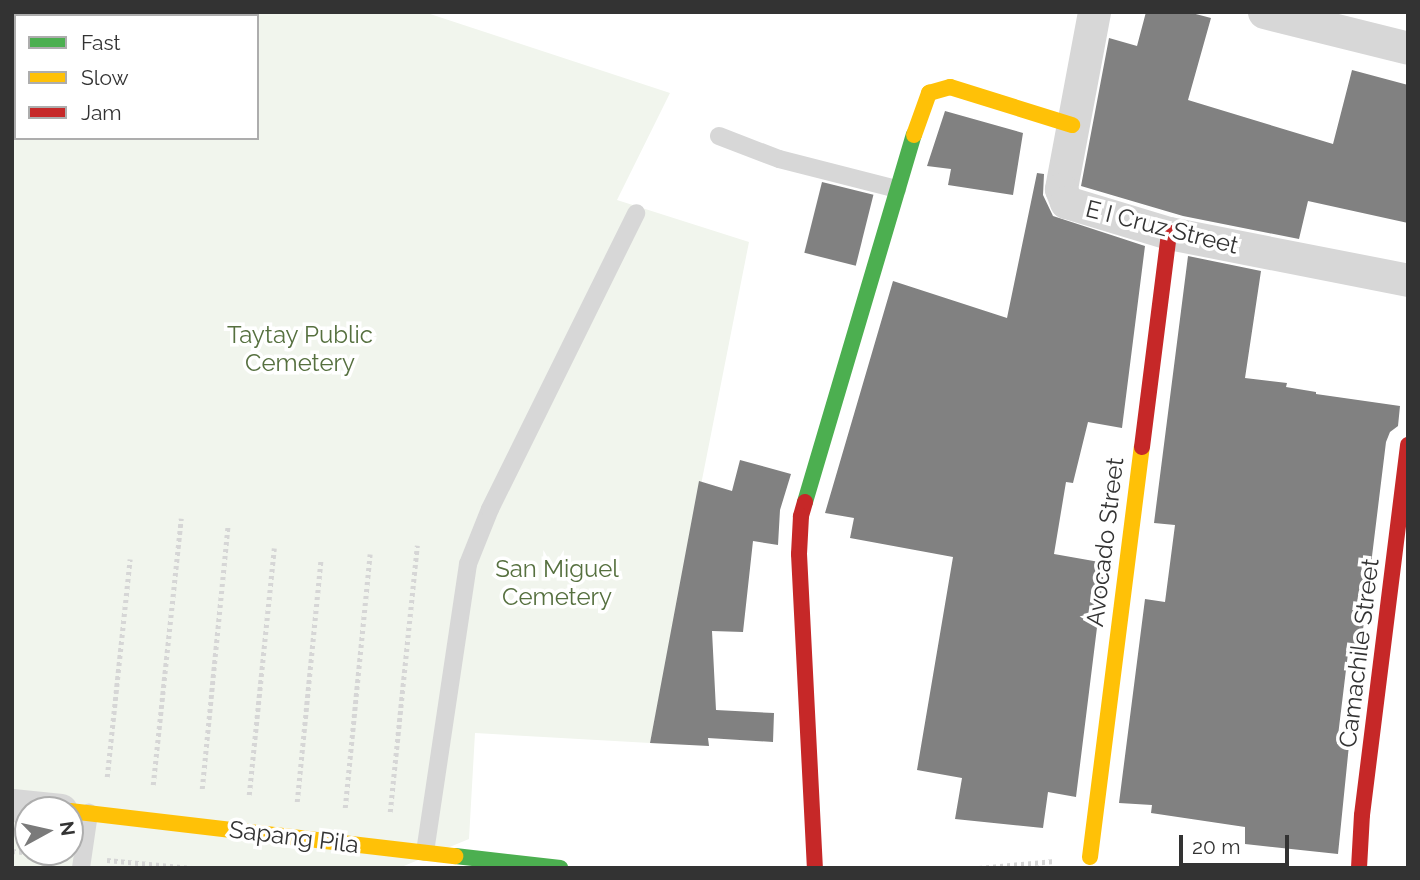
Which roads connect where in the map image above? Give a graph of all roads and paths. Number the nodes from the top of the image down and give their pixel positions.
1 (1094, 12) edge
2 (1264, 12) edge
3 (1408, 48) edge
4 (1072, 125) junction
5 (719, 136) dead end
6 (897, 189) junction
7 (636, 213) dead end
8 (1169, 233) junction
9 (1408, 280) edge
10 (1408, 445) edge
11 (181, 518) dead end
12 (228, 525) dead end
13 (1402, 532) edge
14 (417, 545) dead end
15 (274, 548) dead end
16 (370, 554) dead end
17 (130, 559) dead end
18 (321, 559) dead end
19 (84, 812) edge
20 (149, 820) junction
21 (199, 825) junction
22 (245, 831) junction
23 (293, 837) junction
24 (342, 842) junction
25 (386, 847) junction
26 (425, 852) junction
27 (1090, 858) joint
28 (560, 868) edge
29 (815, 868) edge
30 (979, 868) edge
31 (1359, 868) edge

1 - 4 street, E I Cruz Street
2 - 3 street
4 - 6 street
4 - 8 street, E I Cruz Street
5 - 6 lane
6 - 29 street
7 - 26 lane
8 - 9 street, E I Cruz Street
8 - 27 street, Avocado Street
10 - 13 street, Camachile Street
11 - 20 path
12 - 21 path
13 - 31 street, Camachile Street
14 - 25 path
15 - 22 path
16 - 24 path
17 - 19 path
18 - 23 path
19 - 20 street, Sapang Pila
20 - 21 street, Sapang Pila
21 - 22 street, Sapang Pila
22 - 23 street, Sapang Pila
23 - 24 street, Sapang Pila
24 - 25 street, Sapang Pila
25 - 26 street, Sapang Pila
26 - 28 street, Sapang Pila
27 - 30 path

